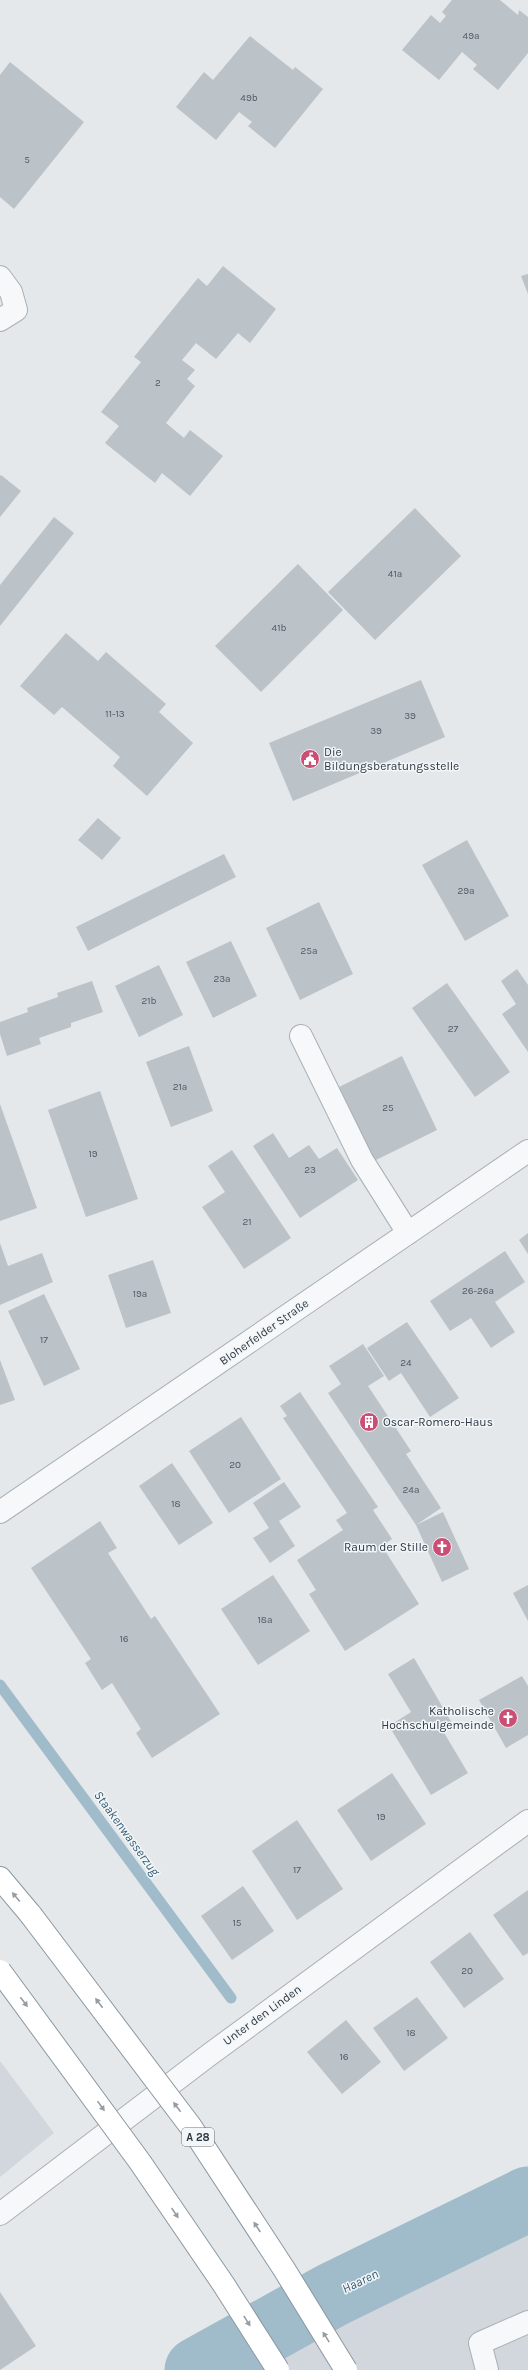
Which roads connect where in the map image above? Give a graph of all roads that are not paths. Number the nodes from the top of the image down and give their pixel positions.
1 (0, 277) edge
2 (0, 320) edge
3 (301, 1036) dead end
4 (528, 1151) edge
5 (408, 1233) junction
6 (0, 1512) edge
7 (528, 1822) edge
8 (0, 1878) edge
9 (0, 1971) edge
10 (0, 2214) edge
11 (528, 2322) edge
12 (278, 2370) edge
13 (346, 2370) edge
14 (487, 2370) edge

1 - 2 street
3 - 5 street
4 - 5 street, Bloherfelder Straße
5 - 6 street, Bloherfelder Straße
7 - 10 street, Unter den Linden
13 -> 8 highway, A 28, bridge
9 -> 12 highway, bridge
11 - 14 street

